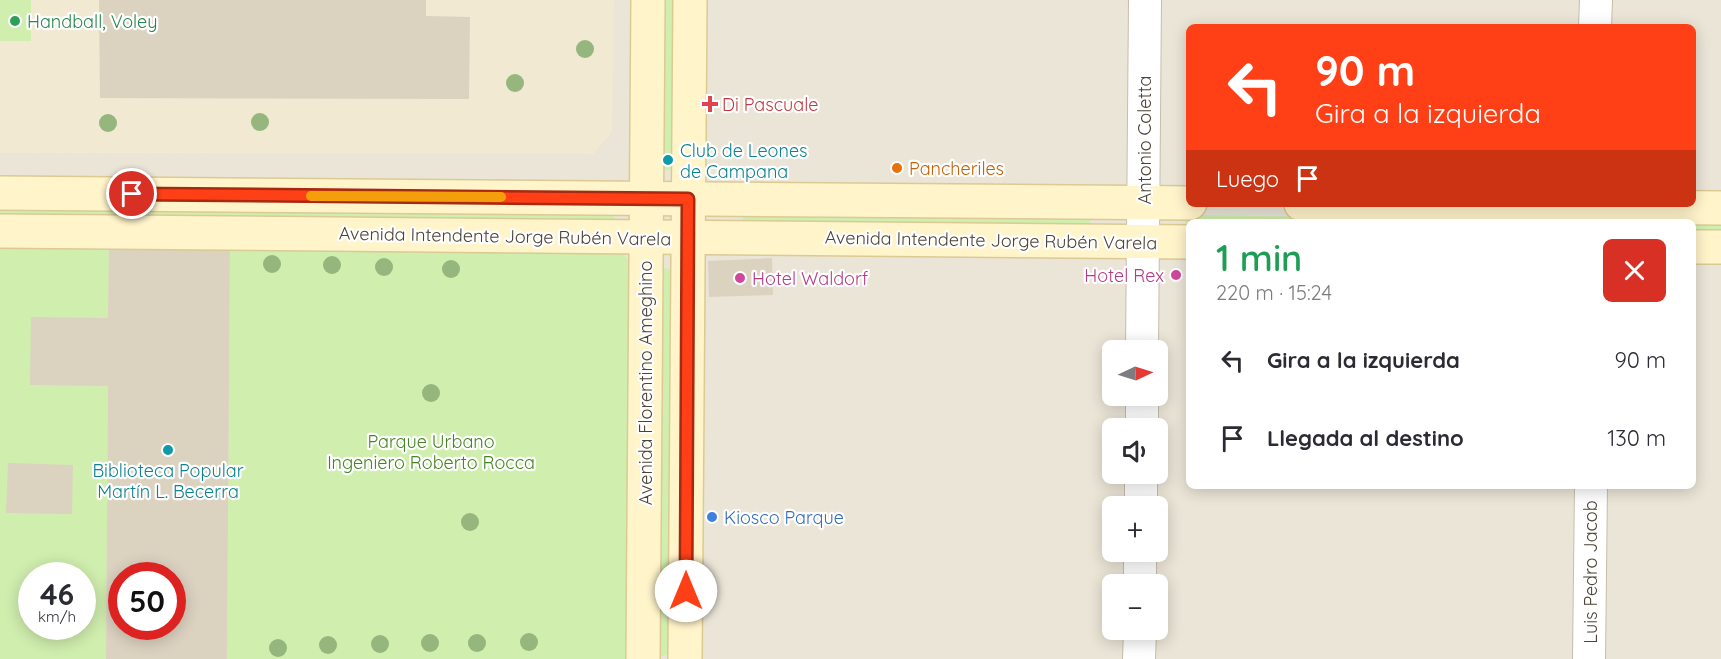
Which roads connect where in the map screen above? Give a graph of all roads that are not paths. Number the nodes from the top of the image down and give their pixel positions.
1 (648, 0) edge
2 (690, 0) edge
3 (1145, 0) edge
4 (1596, 0) edge
5 (1596, 24) edge
6 (0, 193) edge
7 (647, 199) junction
8 (688, 199) junction
9 (1144, 203) junction
10 (1186, 203) edge
11 (1426, 207) edge
12 (1721, 208) edge
13 (1593, 211) edge
14 (0, 231) edge
15 (646, 237) junction
16 (688, 237) junction
17 (1143, 242) junction
18 (1186, 242) edge
19 (1696, 247) edge
20 (1721, 247) edge
21 (1142, 340) edge
22 (1591, 489) edge
23 (1140, 640) edge
24 (643, 659) edge
25 (685, 659) edge
26 (1139, 659) edge
27 (1589, 659) edge

1 - 7 main road, Avenida Florentino Ameghino
2 - 8 main road
3 - 9 street, Antonio Coletta
4 - 5 street
6 - 7 main road, Avenida Intendente Jorge Rubén Varela
7 - 8 main road, Avenida Intendente Jorge Rubén Varela
7 - 15 main road, Avenida Florentino Ameghino
8 - 9 main road, Avenida Intendente Jorge Rubén Varela
8 - 16 main road
9 - 10 main road, Avenida Intendente Jorge Rubén Varela
9 - 17 street, Antonio Coletta
11 - 13 main road
12 - 13 main road
14 - 15 main road, Avenida Intendente Jorge Rubén Varela
15 - 16 main road, Avenida Intendente Jorge Rubén Varela
15 - 24 main road, Avenida Florentino Ameghino
16 - 17 main road, Avenida Intendente Jorge Rubén Varela
16 - 25 main road
17 - 18 main road, Avenida Intendente Jorge Rubén Varela
17 - 21 street, Antonio Coletta
19 - 20 main road
22 - 27 street, Luis Pedro Jacob
23 - 26 street

